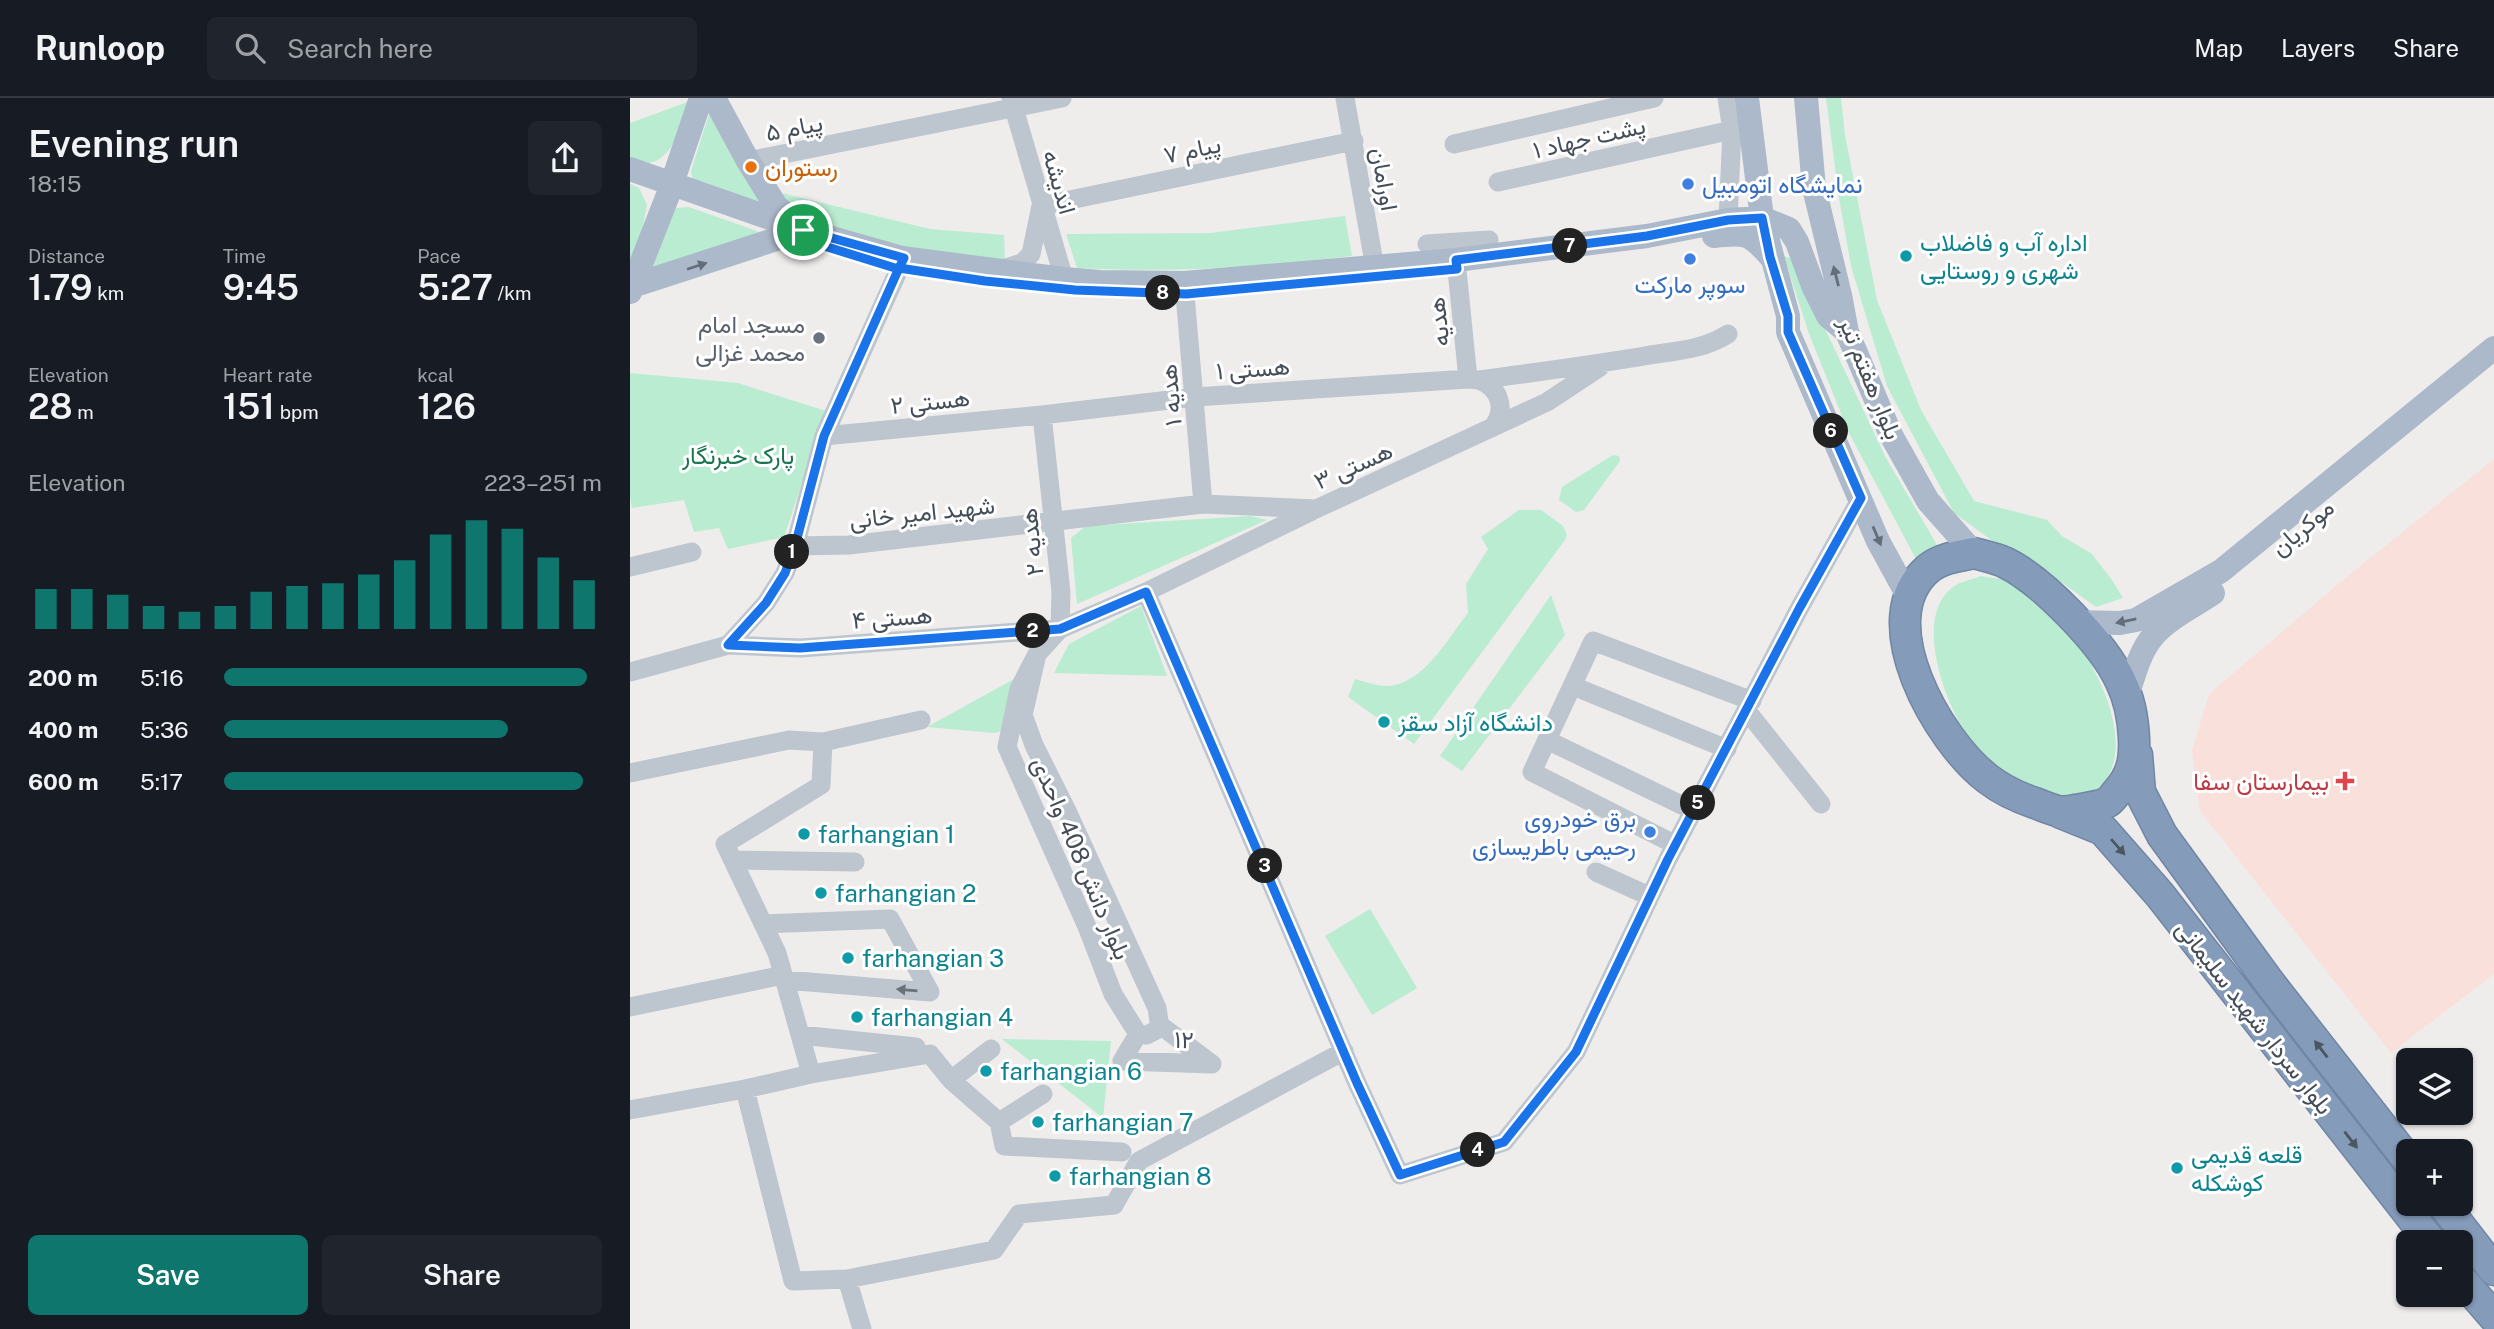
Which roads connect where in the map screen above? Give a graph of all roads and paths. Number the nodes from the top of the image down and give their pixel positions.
1 (701, 98) edge
2 (714, 98) edge
3 (1062, 98) edge
4 (1345, 98) edge
5 (1654, 98) edge
6 (1727, 98) edge
7 (1747, 98) edge
8 (1806, 98) edge
9 (1012, 103) edge
10 (1732, 130) junction
11 (1353, 141) junction
12 (1454, 145) dead end
13 (748, 161) junction
14 (630, 169) edge
15 (630, 181) edge
16 (1498, 182) dead end
17 (669, 189) junction
18 (1041, 206) junction
19 (1762, 218) junction
20 (1721, 221) junction
21 (798, 233) junction
22 (1489, 240) dead end
23 (1427, 244) dead end
24 (1770, 257) junction
25 (901, 263) junction
26 (1457, 265) junction
27 (1375, 268) junction
28 (999, 270) junction
29 (1064, 279) junction
30 (631, 287) edge
31 (1185, 288) junction
32 (1847, 332) junction
33 (1728, 334) dead end
34 (2494, 348) edge
35 (1606, 363) junction
36 (2494, 366) edge
37 (1473, 379) junction
38 (1195, 397) junction
39 (1042, 415) junction
40 (1492, 428) junction
41 (824, 436) junction
42 (1861, 498) junction
43 (1203, 504) junction
44 (1315, 509) junction
45 (1053, 523) junction
46 (795, 546) junction
47 (692, 552) dead end
48 (1974, 552) junction
49 (630, 568) edge
50 (1146, 592) junction
51 (1908, 596) junction
52 (2076, 622) junction
53 (1060, 629) junction
54 (728, 645) junction
55 (1037, 654) junction
56 (630, 672) edge
57 (1573, 686) junction
58 (1749, 706) junction
59 (2130, 710) junction
60 (921, 720) dead end
61 (1547, 740) junction
62 (823, 742) junction
63 (1727, 749) junction
64 (630, 773) edge
65 (1821, 804) dead end
66 (1694, 811) junction
67 (2061, 813) junction
68 (1675, 845) junction
69 (733, 860) junction
70 (855, 862) dead end
71 (1596, 872) dead end
72 (1649, 896) junction
73 (763, 924) junction
74 (784, 977) junction
75 (630, 1007) edge
76 (1160, 1025) junction
77 (1138, 1034) junction
78 (800, 1035) junction
79 (916, 1047) dead end
80 (991, 1049) dead end
81 (1345, 1051) junction
82 (811, 1074) junction
83 (951, 1080) junction
84 (745, 1089) junction
85 (1043, 1094) dead end
86 (630, 1110) edge
87 (999, 1122) junction
88 (2396, 1145) edge
89 (1122, 1152) dead end
90 (2452, 1216) edge
91 (2422, 1230) edge
92 (2494, 1270) edge
93 (847, 1279) junction
94 (2473, 1293) edge
95 (2494, 1317) edge
96 (862, 1329) edge

1 - 17 main road
2 - 13 main road
3 - 9 street, پیام ۵
4 - 11 street, اورامان
5 - 12 street
6 - 10 street
7 - 19 main road
32 -> 8 main road, بلوار هفتم تیر
9 - 13 street, پیام ۵
9 - 18 street, اندیشه
10 - 16 street, پشت جهاد ۱
10 - 20 street
11 - 18 street, پیام ۷
11 - 27 street, اورامان
13 - 21 main road
14 - 17 main road
15 - 17 main road
17 - 21 main road
17 - 30 main road
18 - 28 street
18 - 29 street, اندیشه
19 - 20 main road
19 - 24 main road
19 - 32 main road
20 - 26 main road
21 - 25 main road
30 -> 21 main road
22 - 23 street
24 - 26 main road
24 - 42 main road
25 - 28 main road
25 - 31 main road
25 - 41 street
26 - 27 main road
26 - 31 main road
26 - 37 street, هدیه
27 - 31 main road
28 - 29 main road
29 - 31 main road
31 - 38 street, هدیه ۱
32 - 48 main road, بلوار هفتم تیر
33 - 35 street, هستی ۱
34 -> 52 main road
35 - 37 street, هستی ۱
35 - 40 street, هستی ۳
36 - 59 main road, موکریان
37 - 38 street, هستی ۱
37 - 40 street
38 - 39 street, هستی ۱
38 - 43 street, هدیه ۱
39 - 41 street, هستی ۲
39 - 45 street, هدیه ۲
40 - 44 street, هستی ۳
41 - 46 street
42 -> 51 main road
42 - 58 street
43 - 44 street, هستی ۳
43 - 45 street, هستی ۳
44 - 50 street
45 - 46 street, شهید امیر خانی
45 - 53 street, هدیه ۲
46 - 54 street
47 - 49 street
48 - 51 highway
48 - 52 highway
50 - 53 street
50 - 81 street
51 - 67 highway
52 - 59 highway
53 - 54 street, هستی ۴
53 - 55 street
54 - 56 street
55 - 76 street, بلوار دانش 408 واحدی
55 - 77 street, بلوار دانش 408 واحدی
57 - 58 street
57 - 61 street
57 - 63 street
58 - 63 street
58 - 65 street
59 - 67 highway
88 -> 59 highway, بلوار سردار شهید سلیمانی
60 - 62 street
61 - 66 street
61 - 68 street
62 - 64 street
62 - 69 street
63 - 66 street
66 - 68 street
67 -> 91 highway, بلوار سردار شهید سلیمانی
68 - 72 street
69 - 70 street
69 - 73 street
71 - 72 street
72 - 81 street
73 - 74 street
73 -> 74 street
74 - 75 street
74 - 78 street
76 - 77 street
76 - 77 street, ۱۲
78 - 79 street
78 - 82 street
80 - 83 street
81 - 93 street
82 - 83 street
82 - 84 street
83 - 87 street
84 - 86 street
84 - 93 street
85 - 87 street
87 - 89 street
90 - 92 highway
93 - 96 street
94 - 95 highway

